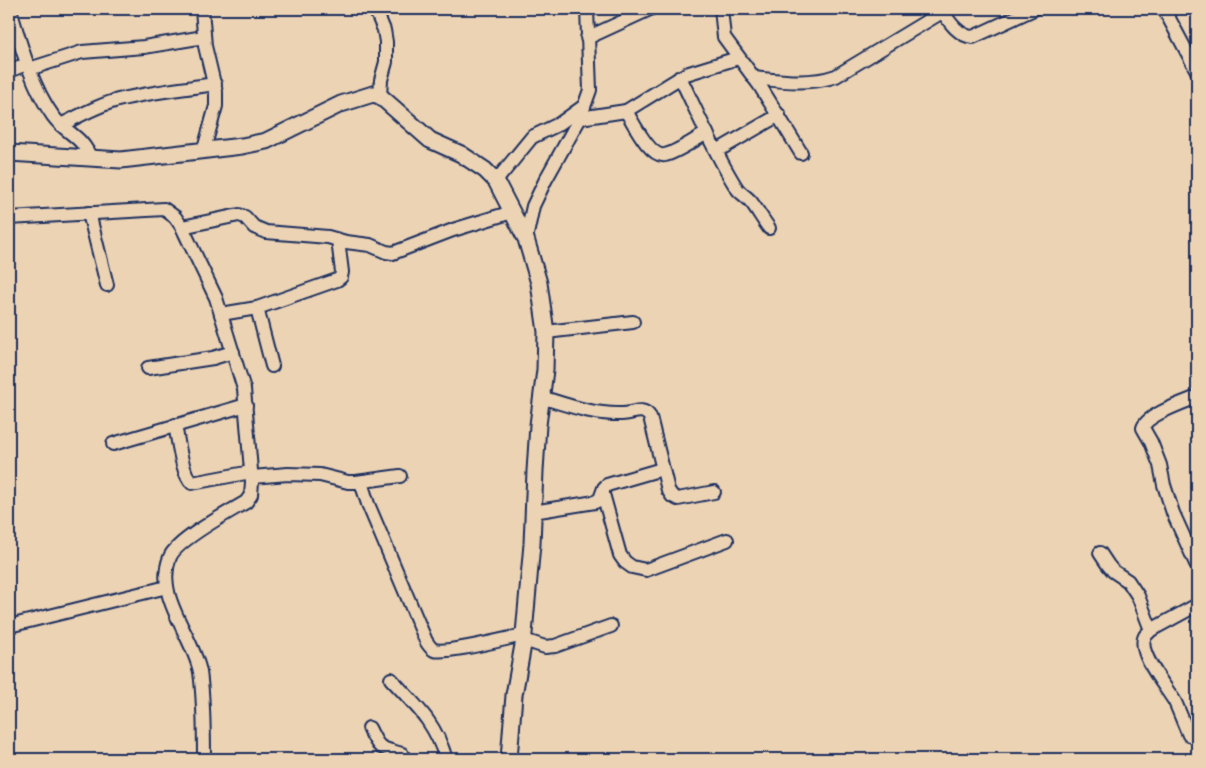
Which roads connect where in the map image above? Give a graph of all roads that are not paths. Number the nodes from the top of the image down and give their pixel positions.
1 (10, 9) edge
2 (202, 9) edge
3 (375, 9) edge
4 (587, 9) edge
5 (650, 9) edge
6 (721, 9) edge
7 (1034, 9) edge
8 (1164, 9) edge
9 (945, 10) edge
10 (12, 29) edge
11 (204, 37) junction
12 (587, 38) junction
13 (738, 58) junction
14 (28, 66) junction
15 (9, 71) edge
16 (1197, 71) edge
17 (680, 77) junction
18 (754, 78) junction
19 (215, 84) junction
20 (380, 96) junction
21 (626, 111) junction
22 (582, 112) junction
23 (779, 116) junction
24 (61, 125) junction
25 (707, 133) junction
26 (204, 149) junction
27 (717, 152) junction
28 (9, 153) edge
29 (801, 153) dead end
30 (90, 159) junction
31 (496, 181) junction
32 (512, 212) junction
33 (89, 213) junction
34 (9, 218) edge
35 (182, 227) junction
36 (769, 228) dead end
37 (526, 239) junction
38 (338, 240) junction
39 (107, 285) dead end
40 (257, 308) junction
41 (221, 314) junction
42 (633, 322) dead end
43 (546, 332) junction
44 (233, 352) junction
45 (272, 366) dead end
46 (148, 368) dead end
47 (541, 397) junction
48 (1197, 398) edge
49 (246, 405) junction
50 (176, 425) junction
51 (113, 444) dead end
52 (662, 469) junction
53 (252, 474) junction
54 (400, 476) dead end
55 (361, 482) junction
56 (714, 492) dead end
57 (603, 494) junction
58 (533, 512) junction
59 (727, 540) dead end
60 (1100, 553) dead end
61 (1197, 566) edge
62 (167, 588) junction
63 (1197, 605) edge
64 (9, 626) edge
65 (611, 626) dead end
66 (1151, 630) junction
67 (524, 638) junction
68 (391, 679) dead end
69 (370, 728) dead end
70 (1189, 735) dead end
71 (204, 759) edge
72 (405, 759) edge
73 (446, 759) edge
74 (509, 759) edge

1 - 10 street
2 - 11 street
3 - 20 street
4 - 12 street
5 - 12 street
6 - 13 street
7 - 9 street
8 - 16 street
9 - 18 street
10 - 14 street
11 - 14 street
11 - 19 street
12 - 22 street
13 - 17 street
13 - 18 street
14 - 15 street
14 - 24 street
17 - 21 street
17 - 25 street
18 - 23 street
19 - 24 street
19 - 26 street
20 - 26 street
20 - 31 street
21 - 22 street
21 - 25 street
22 - 31 street
22 - 37 street
23 - 27 street
23 - 29 street
24 - 30 street
25 - 27 street
26 - 30 street
27 - 36 street
28 - 30 street
31 - 32 street
32 - 37 street
32 - 38 street
33 - 34 street
33 - 35 street
33 - 39 street
35 - 38 street
35 - 41 street
37 - 43 street
38 - 40 street
40 - 41 street
40 - 45 street
41 - 44 street
42 - 43 street
43 - 47 street
44 - 46 street
44 - 49 street
47 - 52 street
47 - 58 street
48 - 61 street
49 - 50 street
49 - 53 street
50 - 51 street
50 - 53 street
52 - 56 street
52 - 57 street
53 - 55 street
53 - 62 street
54 - 55 street
55 - 67 street
57 - 58 street
57 - 59 street
58 - 67 street
60 - 66 street
62 - 64 street
62 - 71 street
63 - 66 street
65 - 67 street
66 - 70 street
67 - 74 street
68 - 73 street
69 - 72 street

